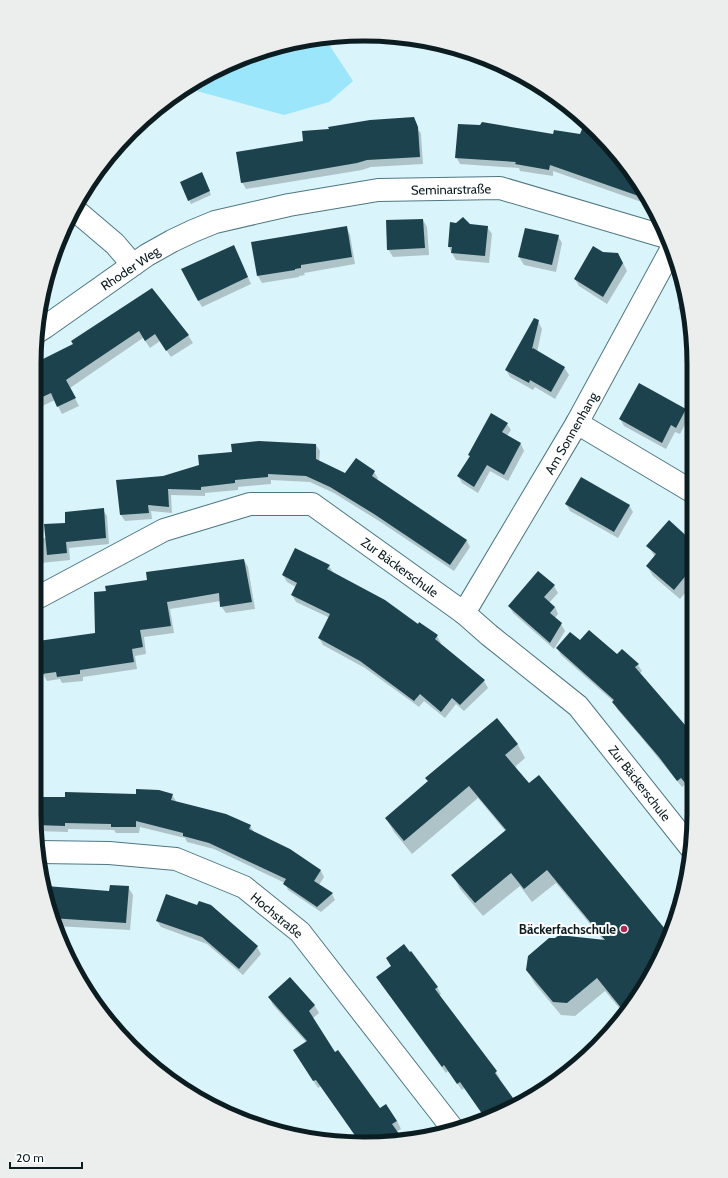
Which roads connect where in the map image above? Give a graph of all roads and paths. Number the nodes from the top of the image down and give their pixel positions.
1 (78, 213) edge
2 (231, 218) joint
3 (660, 236) edge
4 (668, 255) edge
5 (132, 265) junction
6 (43, 328) edge
7 (577, 423) junction
8 (687, 488) edge
9 (41, 596) edge
10 (464, 613) junction
11 (685, 841) edge
12 (44, 852) edge
13 (450, 1125) edge

1 - 5 street
2 - 3 street, Seminarstraße
2 - 5 street, Rhoder Weg
4 - 7 street, Am Sonnenhang
5 - 6 street, Rhoder Weg
7 - 8 street
7 - 10 street, Am Sonnenhang
9 - 10 street, Zur Bäckerschule
10 - 11 street, Zur Bäckerschule
12 - 13 street, Hochstraße

